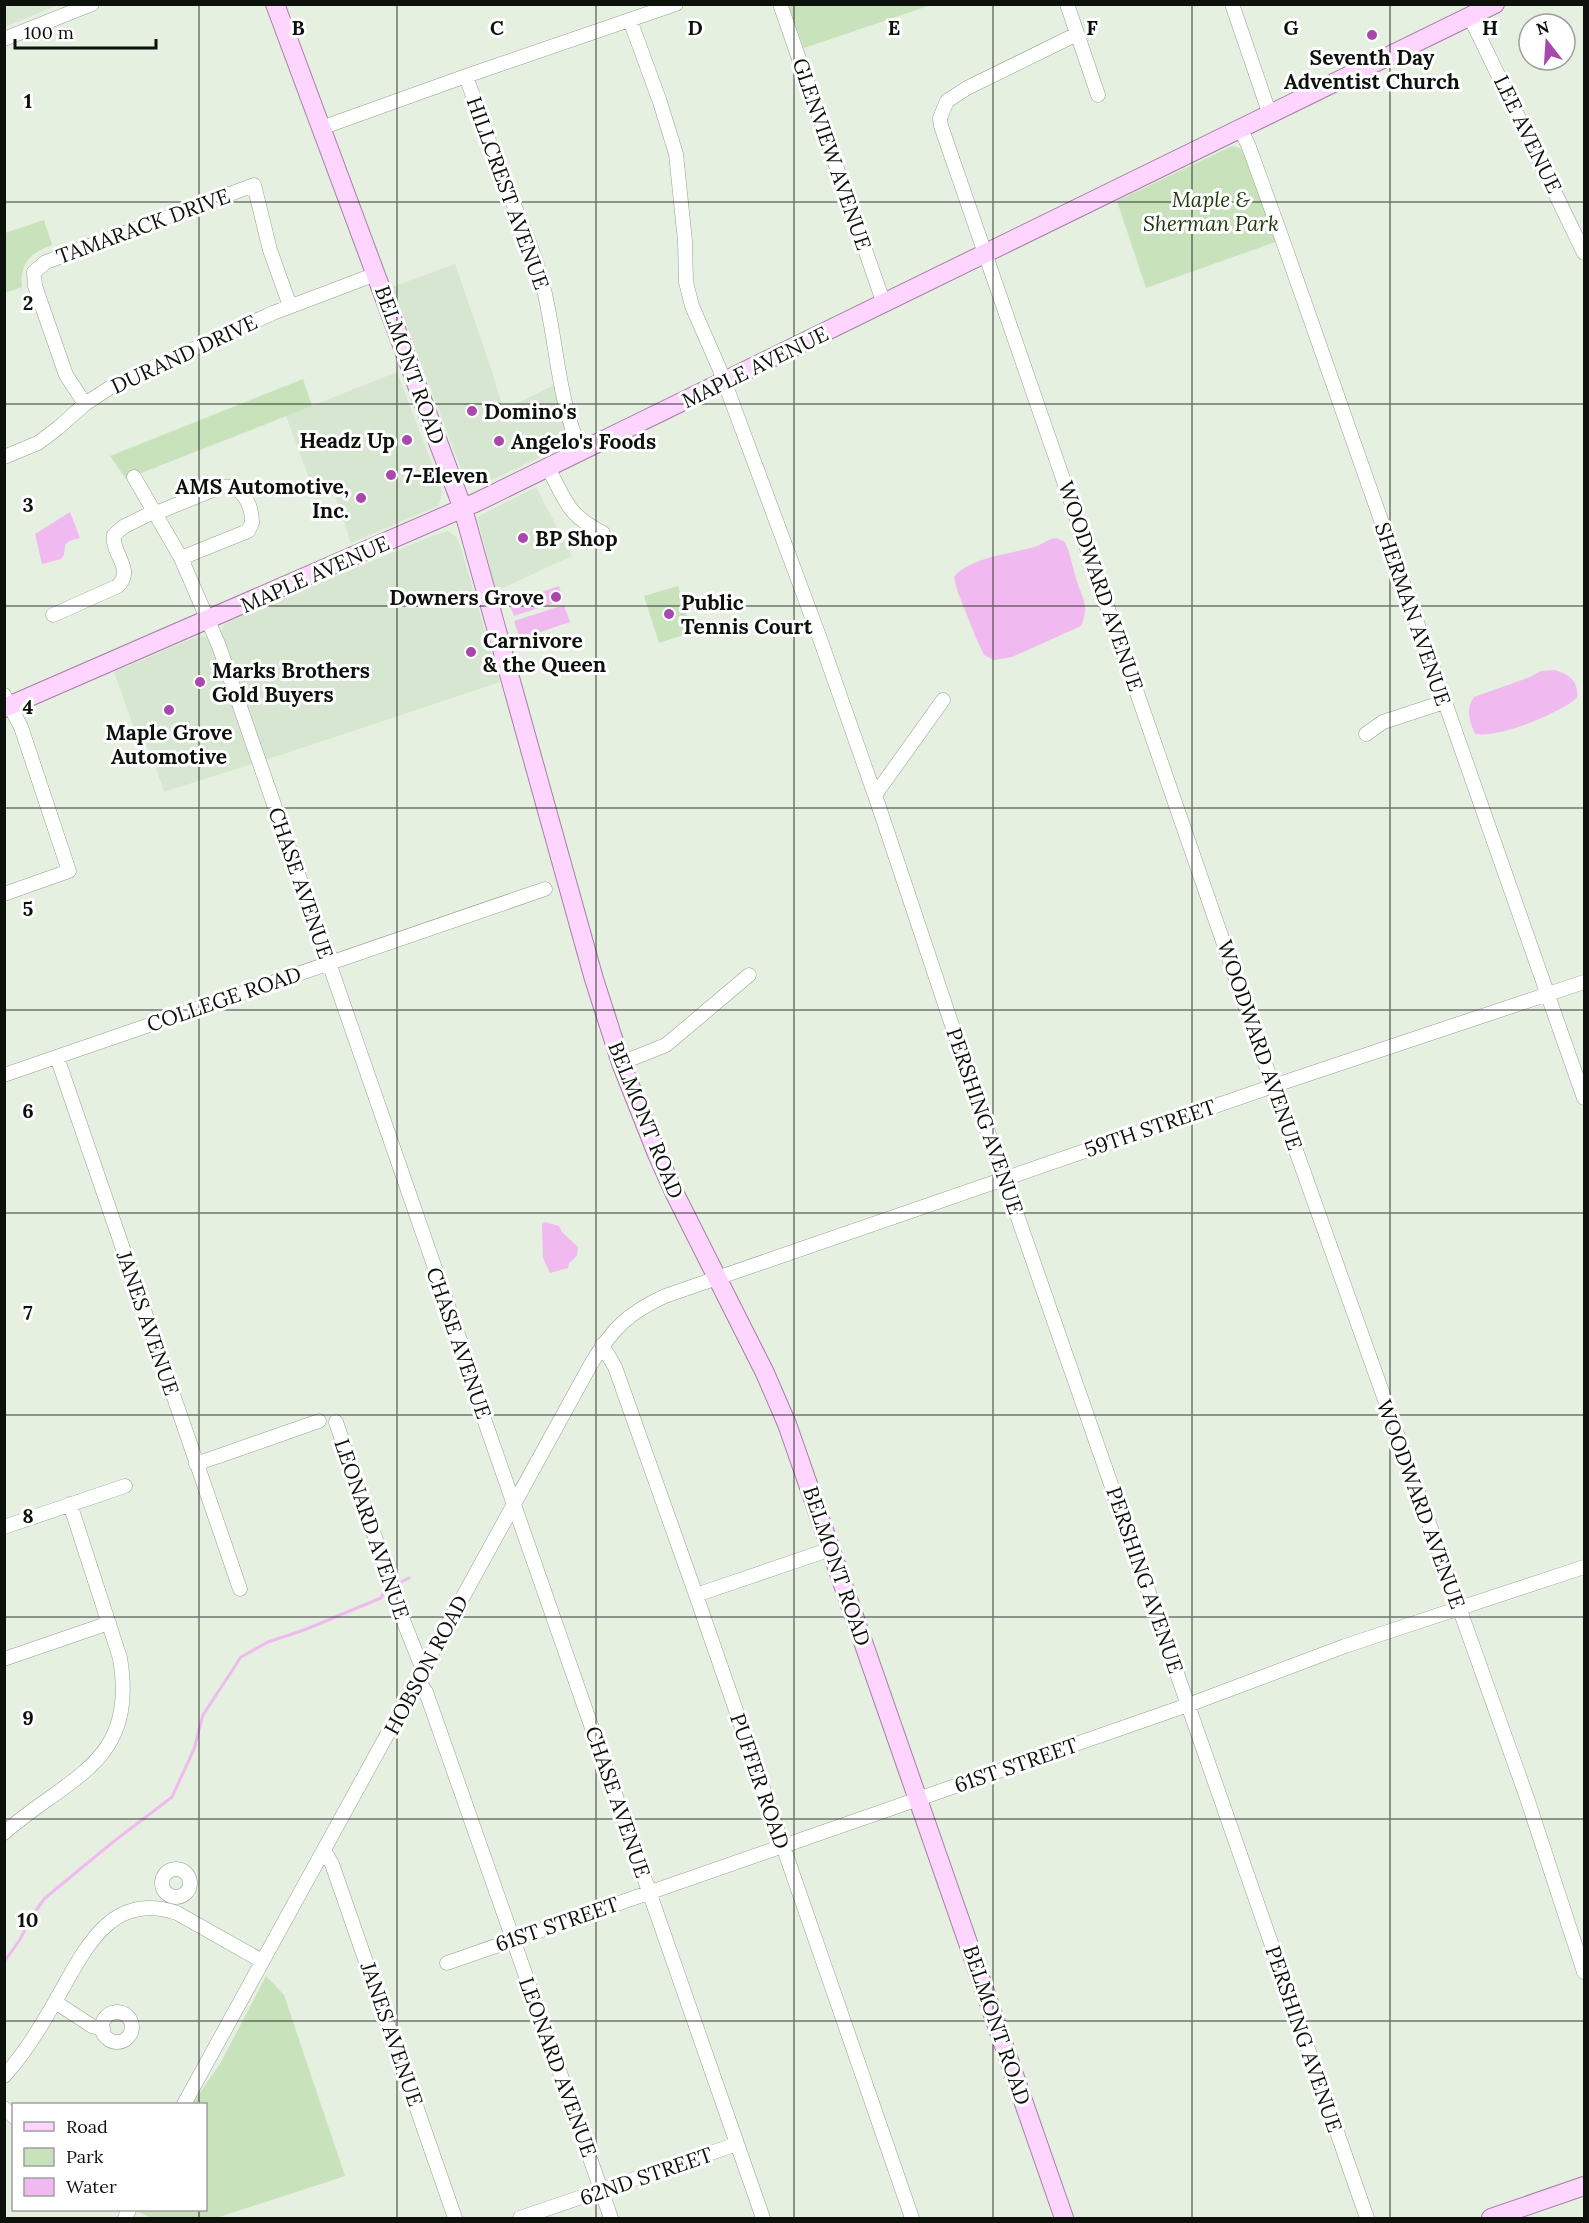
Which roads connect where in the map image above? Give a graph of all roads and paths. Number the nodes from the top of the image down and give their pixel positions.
1 (92, 4) edge
2 (275, 4) edge
3 (676, 4) edge
4 (780, 4) edge
5 (1067, 4) edge
6 (1232, 4) edge
7 (1495, 4) edge
8 (1470, 17) junction
9 (630, 20) junction
10 (1077, 34) junction
11 (4, 39) edge
12 (466, 76) junction
13 (1098, 94) dead end
14 (1270, 115) junction
15 (321, 128) junction
16 (1240, 130) junction
17 (1584, 253) edge
18 (986, 254) junction
19 (376, 274) junction
20 (884, 304) junction
21 (290, 306) junction
22 (724, 382) junction
23 (85, 404) junction
24 (581, 451) junction
25 (4, 458) edge
26 (548, 468) junction
27 (134, 477) dead end
28 (463, 509) junction
29 (155, 512) junction
30 (603, 533) dead end
31 (181, 558) junction
32 (53, 615) dead end
33 (208, 620) junction
34 (943, 700) dead end
35 (1444, 702) junction
36 (6, 703) edge
37 (1366, 734) dead end
38 (875, 795) junction
39 (545, 889) dead end
40 (4, 894) edge
41 (328, 963) junction
42 (749, 975) dead end
43 (1584, 982) edge
44 (1548, 994) junction
45 (57, 1057) junction
46 (621, 1063) junction
47 (4, 1075) edge
48 (1273, 1086) junction
49 (1584, 1098) edge
50 (1005, 1178) junction
51 (717, 1278) junction
52 (602, 1346) junction
53 (319, 1420) dead end
54 (336, 1422) dead end
55 (196, 1464) junction
56 (125, 1486) dead end
57 (70, 1504) junction
58 (514, 1504) junction
59 (4, 1527) edge
60 (831, 1549) junction
61 (1584, 1567) edge
62 (240, 1589) dead end
63 (696, 1595) junction
64 (1459, 1610) junction
65 (109, 1623) junction
66 (4, 1659) edge
67 (420, 1675) junction
68 (1188, 1705) junction
69 (918, 1799) junction
70 (5, 1831) edge
71 (783, 1846) junction
72 (324, 1851) junction
73 (649, 1892) junction
74 (513, 1940) junction
75 (262, 1961) junction
76 (447, 1963) dead end
77 (1584, 1972) edge
78 (55, 2002) junction
79 (103, 2029) dead end
80 (4, 2076) edge
81 (185, 2103) edge
82 (737, 2144) junction
83 (1584, 2186) edge
84 (602, 2191) junction
85 (455, 2218) edge
86 (520, 2218) edge
87 (611, 2218) edge
88 (763, 2218) edge
89 (912, 2218) edge
90 (1064, 2218) edge
91 (1367, 2218) edge
92 (1491, 2218) edge

1 - 11 street
2 - 15 main road, BELMONT ROAD
3 - 9 street
4 - 20 street, GLENVIEW AVENUE
5 - 10 street
6 - 14 street
7 - 8 main road, MAPLE AVENUE
8 - 14 main road, MAPLE AVENUE
8 - 17 street, LEE AVENUE
9 - 12 street
9 - 22 street, PERSHING AVENUE
10 - 13 street
10 - 18 street, WOODWARD AVENUE
12 - 15 street
12 - 24 street, HILLCREST AVENUE
14 - 16 main road, MAPLE AVENUE
15 - 19 main road, BELMONT ROAD
16 - 18 main road, MAPLE AVENUE
16 - 35 street, SHERMAN AVENUE
18 - 20 main road, MAPLE AVENUE
18 - 48 street, WOODWARD AVENUE
19 - 21 street, DURAND DRIVE
19 - 28 main road, BELMONT ROAD
20 - 22 main road, MAPLE AVENUE
21 - 23 street, DURAND DRIVE
21 - 23 street, TAMARACK DRIVE
22 - 24 main road, MAPLE AVENUE
22 - 38 street, PERSHING AVENUE
23 - 25 street, DURAND DRIVE
24 - 26 main road, MAPLE AVENUE
26 - 28 main road, MAPLE AVENUE
26 - 30 street
27 - 29 street, CHASE AVENUE
28 - 33 main road, MAPLE AVENUE
28 - 46 main road, BELMONT ROAD
29 - 31 street, CHASE AVENUE
29 - 31 street
29 - 32 street
31 - 33 street, CHASE AVENUE
33 - 36 main road, MAPLE AVENUE
33 - 41 street, CHASE AVENUE
34 - 38 street
35 - 37 street
35 - 44 street, SHERMAN AVENUE
36 - 40 street
38 - 50 street, PERSHING AVENUE
39 - 41 street, COLLEGE ROAD
41 - 45 street, COLLEGE ROAD
41 - 58 street, CHASE AVENUE
42 - 46 street
43 - 44 street, 59TH STREET
44 - 48 street, 59TH STREET
44 - 49 street, SHERMAN AVENUE
45 - 47 street, COLLEGE ROAD
45 - 55 street, JANES AVENUE
46 - 51 main road, BELMONT ROAD
48 - 50 street, 59TH STREET
48 - 64 street, WOODWARD AVENUE
50 - 51 street, 59TH STREET
50 - 68 street, PERSHING AVENUE
51 - 52 street, HOBSON ROAD
51 - 60 main road, BELMONT ROAD
52 - 58 street, HOBSON ROAD
52 - 63 street, PUFFER ROAD
53 - 55 street
54 - 67 street, LEONARD AVENUE
55 - 62 street, JANES AVENUE
56 - 57 street
57 - 59 street
57 - 65 street
58 - 67 street, HOBSON ROAD
58 - 73 street, CHASE AVENUE
60 - 63 street
60 - 69 main road, BELMONT ROAD
61 - 64 street, 61ST STREET
63 - 71 street, PUFFER ROAD
64 - 68 street, 61ST STREET
64 - 77 street, WOODWARD AVENUE
65 - 66 street
65 - 70 street
67 - 72 street, HOBSON ROAD
67 - 74 street, LEONARD AVENUE
68 - 69 street, 61ST STREET
68 - 91 street, PERSHING AVENUE
69 - 71 street, 61ST STREET
69 - 90 main road, BELMONT ROAD
71 - 73 street, 61ST STREET
71 - 89 street, PUFFER ROAD
72 - 75 street, HOBSON ROAD
72 - 85 street, JANES AVENUE
73 - 74 street, 61ST STREET
73 - 82 street, CHASE AVENUE
74 - 76 street, 61ST STREET
74 - 84 street, LEONARD AVENUE
75 - 78 street
75 - 81 street, HOBSON ROAD
78 - 79 street
78 - 80 street
82 - 84 street, 62ND STREET
82 - 88 street, CHASE AVENUE
83 - 92 main road
84 - 86 street, 62ND STREET
84 - 87 street, LEONARD AVENUE

